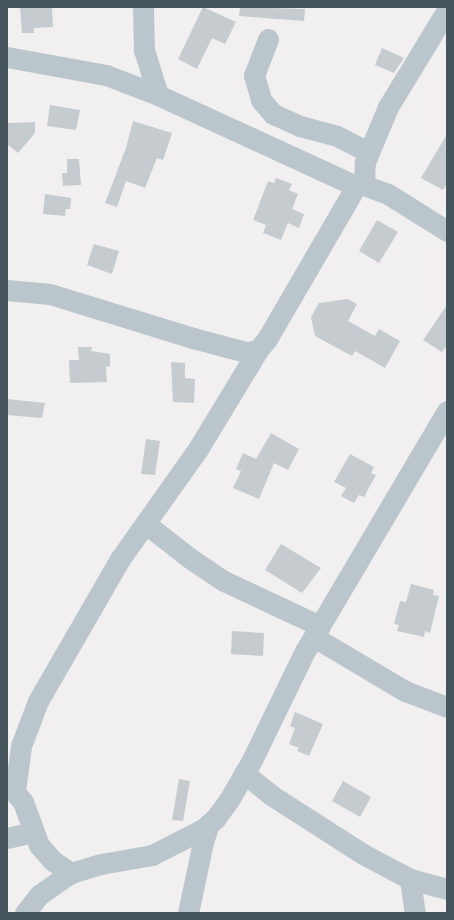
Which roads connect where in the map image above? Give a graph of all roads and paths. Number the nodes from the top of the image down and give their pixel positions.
1 (143, 7) edge
2 (447, 10) edge
3 (268, 39) dead end
4 (7, 57) edge
5 (158, 95) junction
6 (368, 152) junction
7 (360, 186) junction
8 (447, 231) edge
9 (7, 290) edge
10 (258, 350) junction
11 (447, 410) edge
12 (146, 524) junction
13 (317, 632) junction
14 (447, 707) edge
15 (244, 773) junction
16 (11, 787) edge
17 (209, 824) junction
18 (34, 832) junction
19 (7, 838) edge
20 (71, 873) junction
21 (410, 879) junction
22 (447, 889) edge
23 (25, 913) edge
24 (188, 913) edge
25 (415, 913) edge

1 - 5 street
2 - 6 street
3 - 6 street
4 - 5 street
5 - 7 street
6 - 7 street
7 - 8 street
7 - 10 street
9 - 10 street
10 - 12 street
11 - 13 street
12 - 13 street
12 - 16 street
13 - 14 street
13 - 15 street
15 - 17 street
15 - 21 street
16 - 18 street
17 - 20 street
17 - 24 street
18 - 19 street
18 - 20 street
20 - 23 street
21 - 22 street
21 - 25 street

